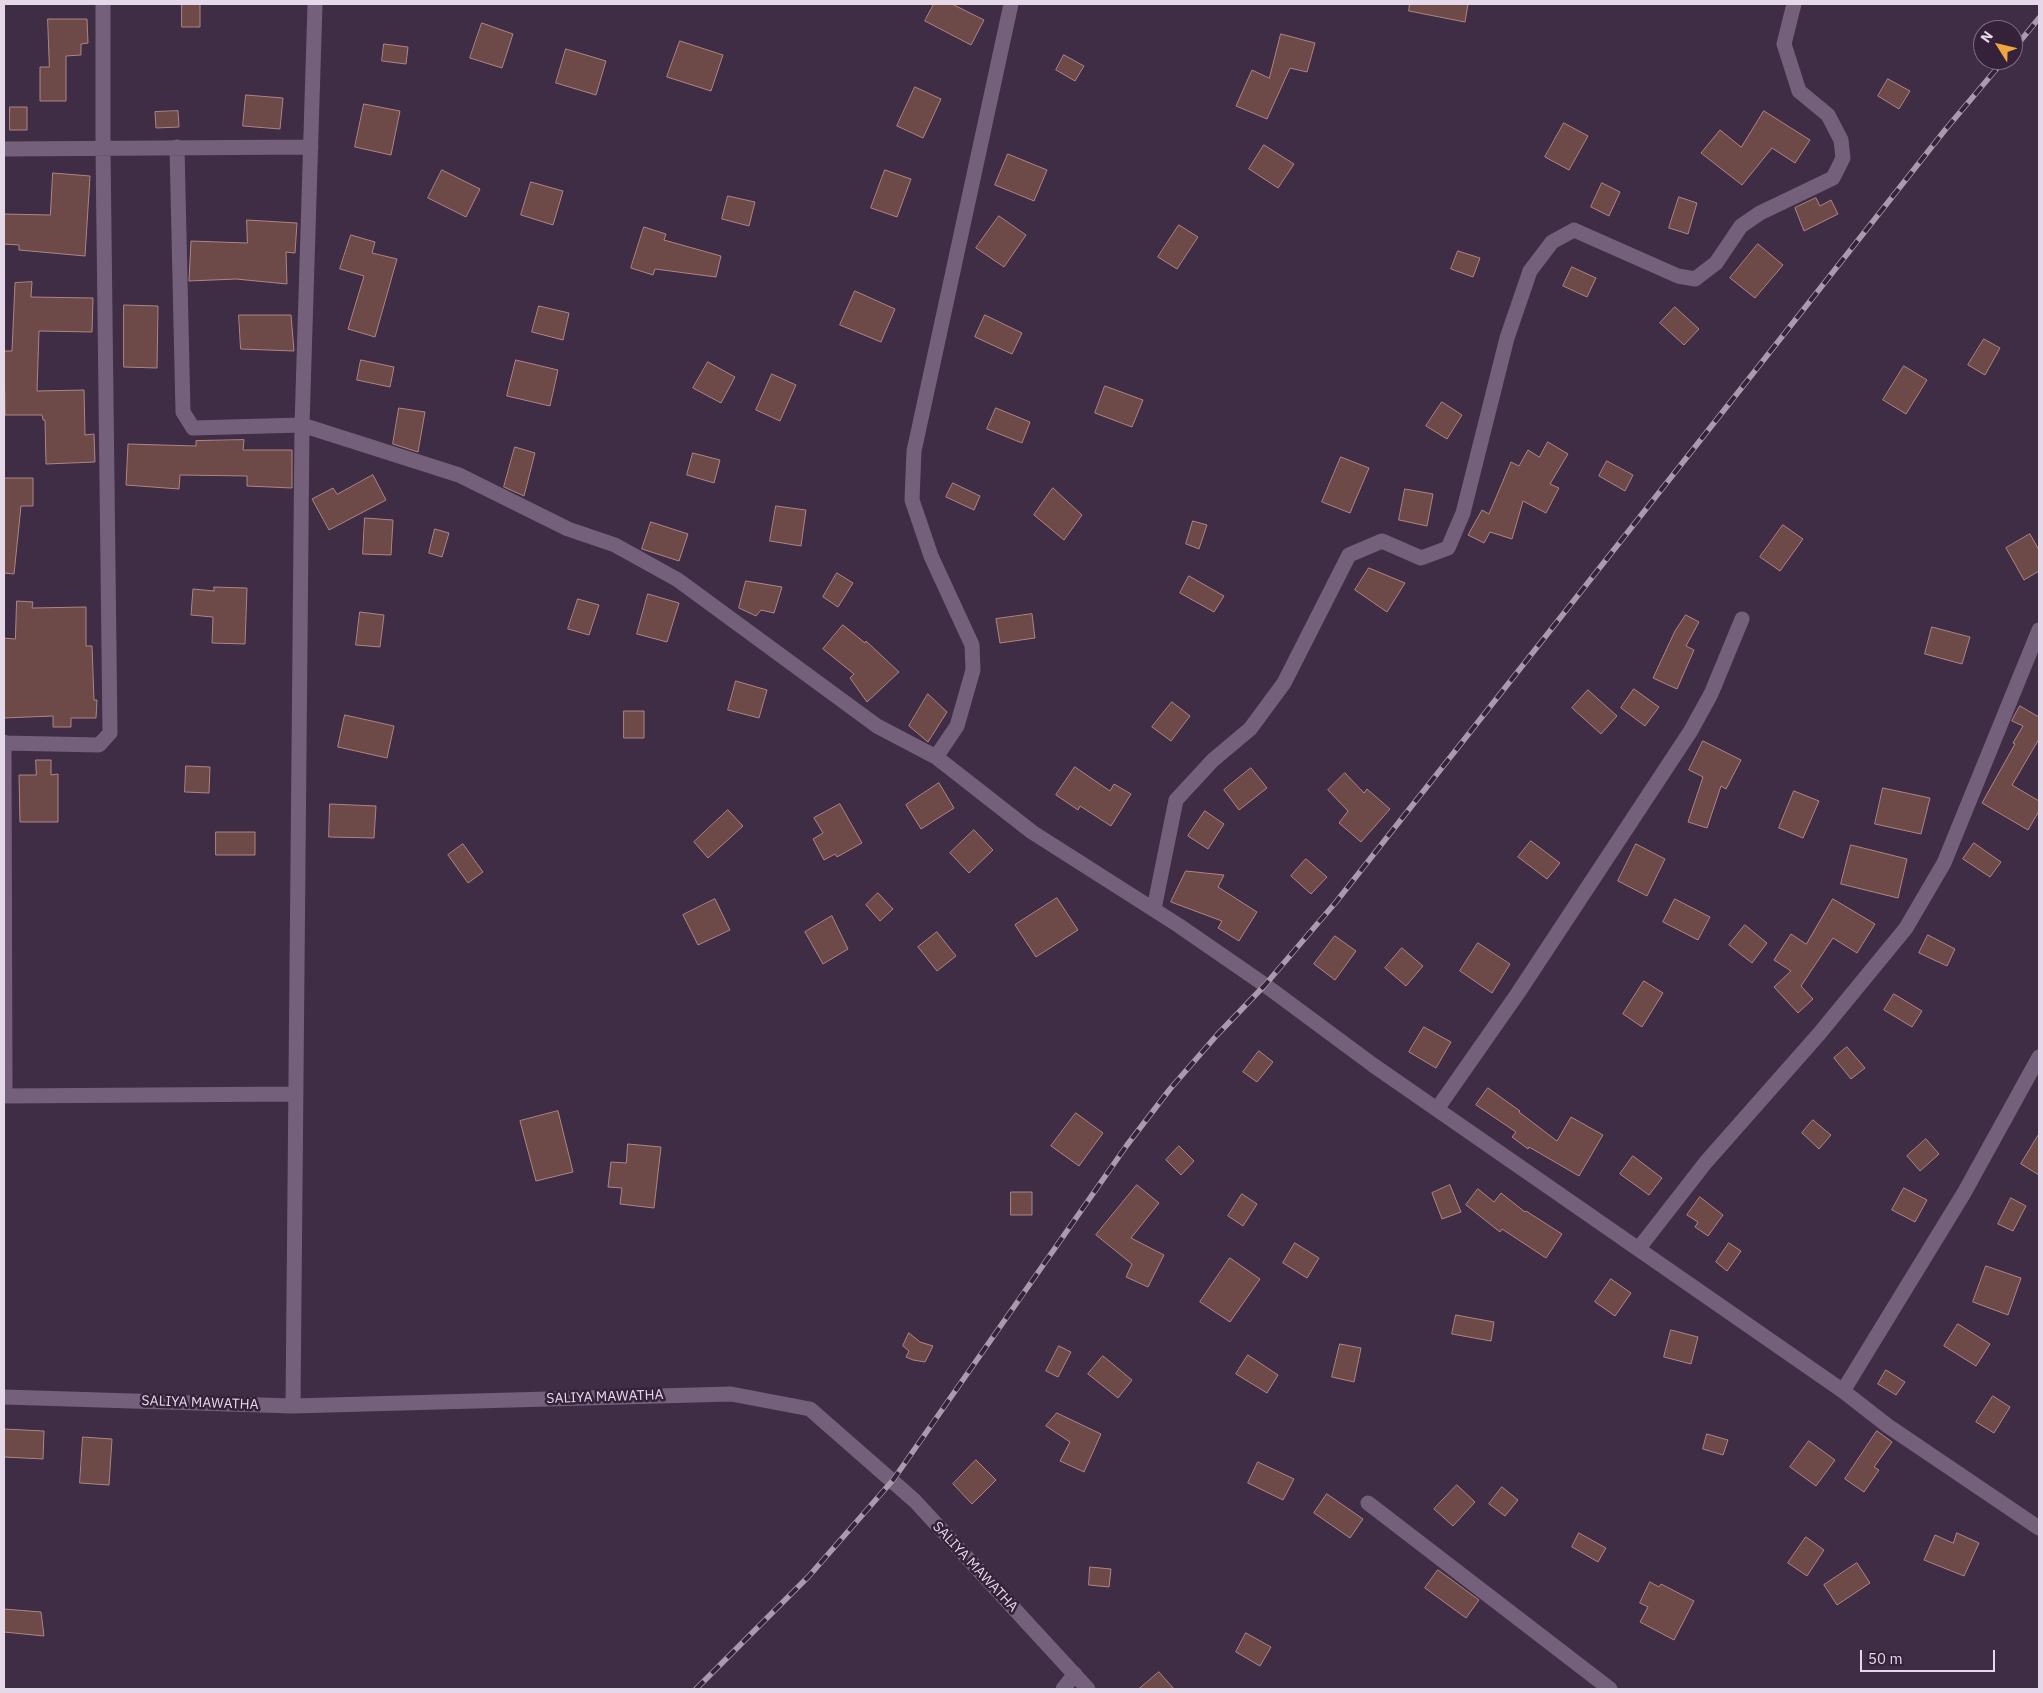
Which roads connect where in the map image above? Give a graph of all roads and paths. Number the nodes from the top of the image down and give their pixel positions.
1 (104, 4) edge
2 (315, 4) edge
3 (1011, 4) edge
4 (1794, 4) edge
5 (311, 147) junction
6 (103, 148) junction
7 (177, 148) junction
8 (4, 149) edge
9 (302, 425) junction
10 (1742, 618) dead end
11 (2039, 630) edge
12 (4, 742) edge
13 (936, 758) junction
14 (1154, 909) junction
15 (2039, 1057) edge
16 (296, 1094) junction
17 (4, 1096) edge
18 (1437, 1109) junction
19 (1639, 1248) junction
20 (1843, 1391) junction
21 (4, 1398) edge
22 (294, 1406) junction
23 (1368, 1503) dead end
24 (2039, 1528) edge
25 (1074, 1674) junction
26 (1063, 1689) edge
27 (1088, 1689) edge
28 (1610, 1689) edge

1 - 6 street
2 - 5 street
3 - 13 street
4 - 14 street
5 - 7 street
5 - 9 street
6 - 7 street
6 - 8 street
6 - 12 street
7 - 9 street
9 - 13 street
9 - 16 street
10 - 18 street
11 - 19 street
12 - 17 street
13 - 14 street
14 - 18 street
15 - 20 street
16 - 17 street
16 - 22 street
18 - 19 street
19 - 20 street
20 - 24 street
21 - 22 street, SALIYA MAWATHA
22 - 25 street, SALIYA MAWATHA
23 - 28 street
25 - 26 street
25 - 27 street, SALIYA MAWATHA

